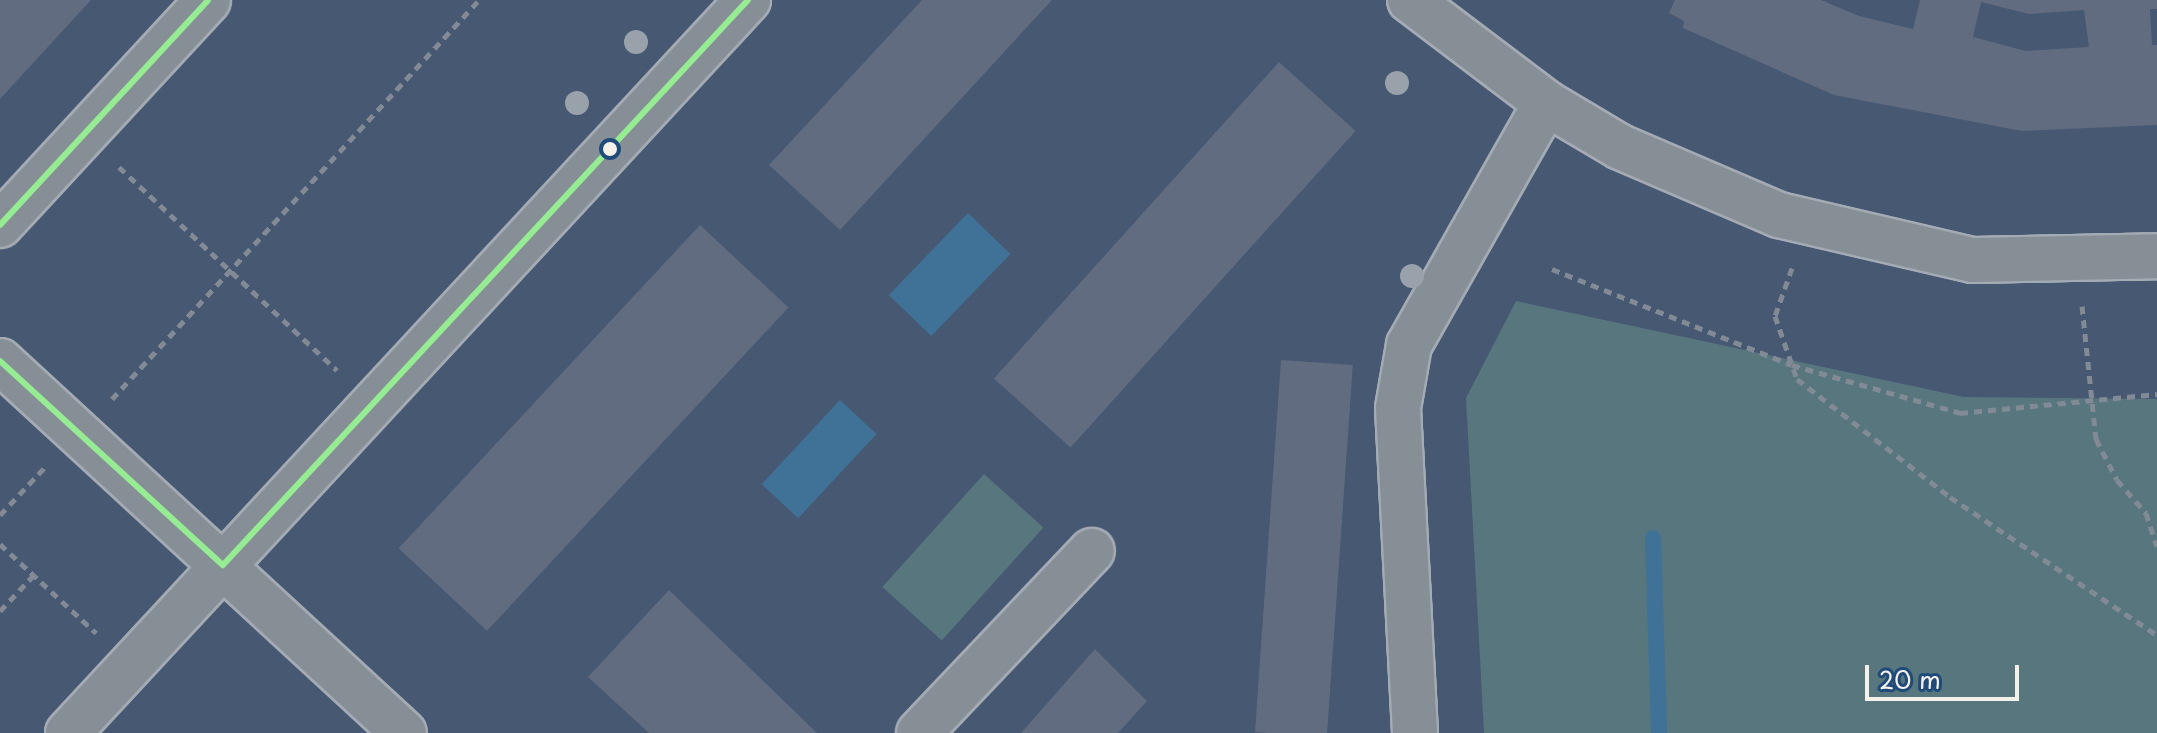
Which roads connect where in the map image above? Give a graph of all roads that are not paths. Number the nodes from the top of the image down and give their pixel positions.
1 (208, 0) edge
2 (748, 0) edge
3 (1410, 0) edge
4 (1546, 103) junction
5 (0, 225) edge
6 (2157, 256) edge
7 (0, 361) edge
8 (1092, 551) dead end
9 (223, 565) junction
10 (68, 733) edge
11 (404, 733) edge
12 (919, 733) edge
13 (1415, 733) edge

1 - 5 street
2 - 9 street
3 - 4 street
4 - 6 street
4 - 13 street
7 - 9 street
8 - 12 street
9 - 10 street
9 - 11 street

